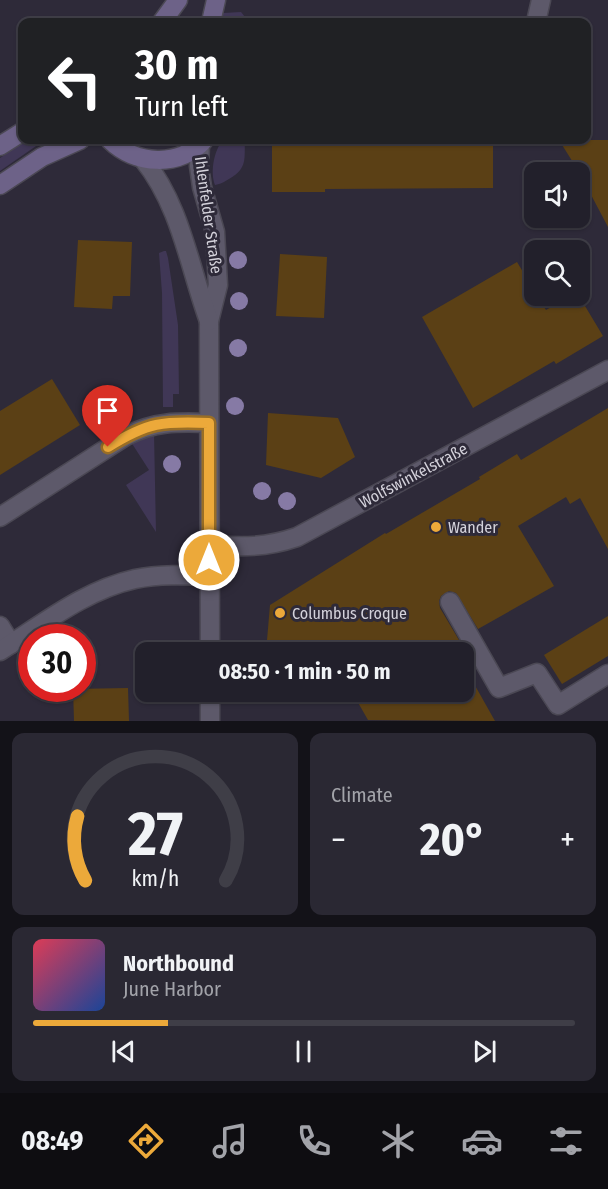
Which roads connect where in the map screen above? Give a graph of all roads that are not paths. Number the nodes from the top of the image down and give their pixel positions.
1 (178, 0) edge
2 (216, 0) edge
3 (541, 0) edge
4 (165, 18) edge
5 (212, 18) edge
6 (537, 18) edge
7 (18, 135) edge
8 (71, 144) edge
9 (115, 144) edge
10 (199, 144) edge
11 (202, 144) edge
12 (0, 146) edge
13 (143, 159) junction
14 (0, 185) edge
15 (209, 321) junction
16 (608, 370) edge
17 (209, 423) junction
18 (0, 517) edge
19 (209, 544) junction
20 (209, 576) junction
21 (450, 602) dead end
22 (0, 626) edge
23 (210, 642) edge
24 (6, 647) edge
25 (608, 674) edge
26 (210, 702) edge
27 (210, 721) edge

1 - 4 main road
2 - 5 main road
3 - 6 street
7 - 12 main road
8 - 14 main road
9 - 13 main road, Ihlenfelder Straße
10 - 13 main road, Ihlenfelder Straße
11 - 15 street, Ihlenfelder Straße
13 - 15 street, Ihlenfelder Straße
15 - 17 street, Ihlenfelder Straße
16 - 19 street, Wolfswinkelstraße
17 - 18 street
17 - 19 street, Ihlenfelder Straße
19 - 20 street, Ihlenfelder Straße
20 - 23 street, Ihlenfelder Straße
20 - 24 street
21 - 25 street
22 - 24 street
26 - 27 street

